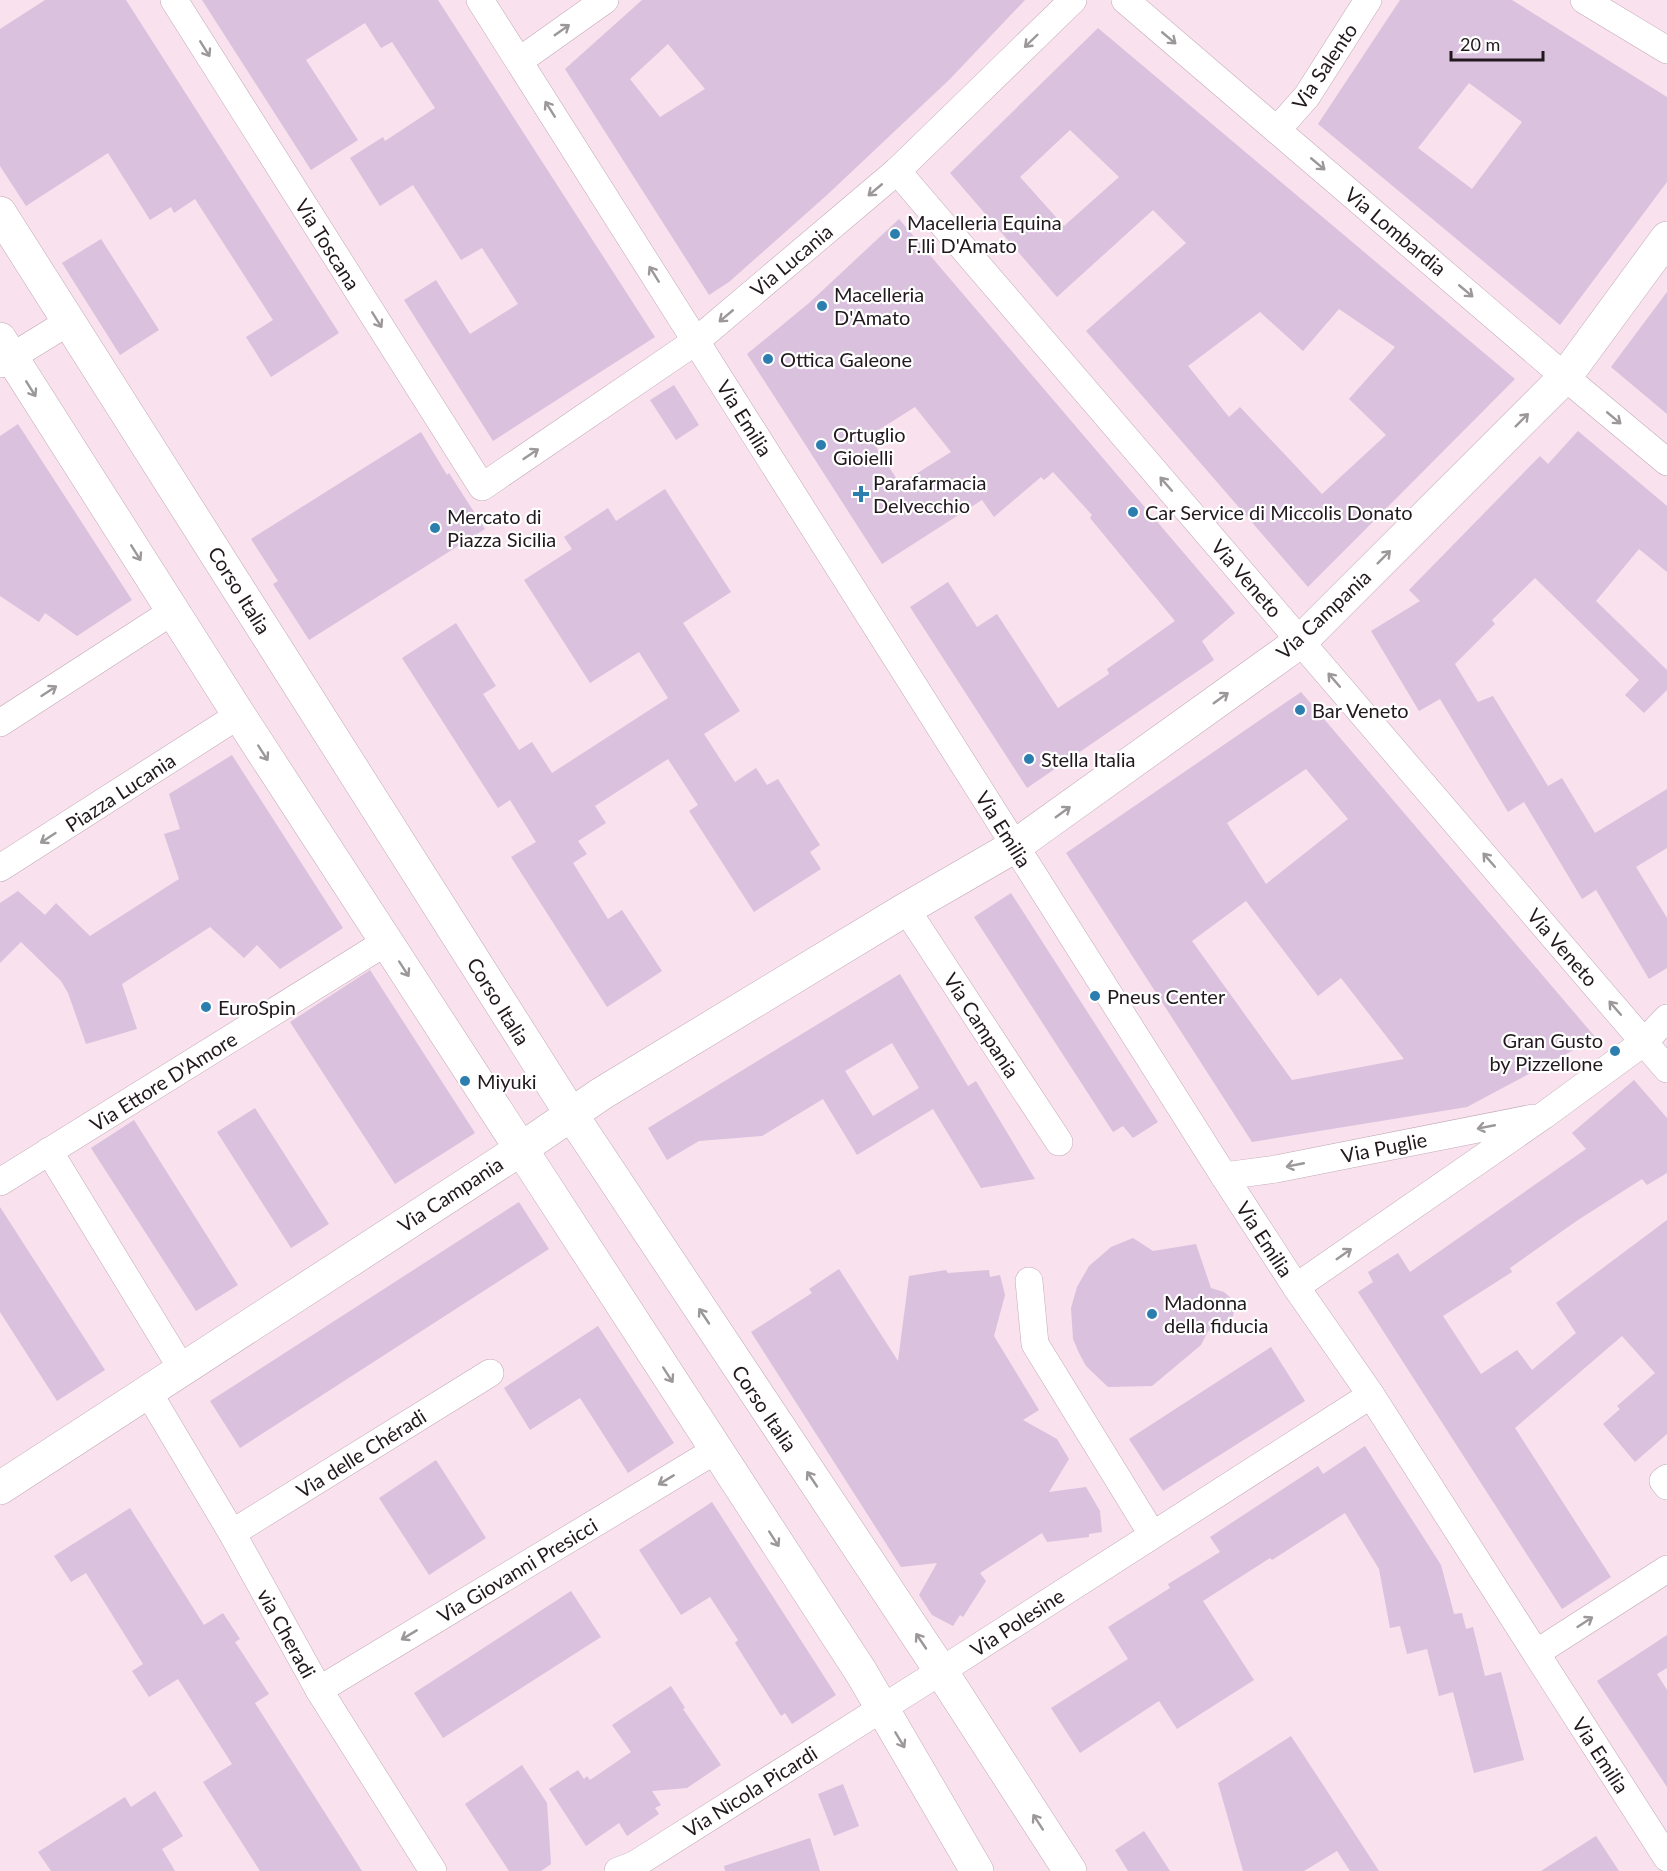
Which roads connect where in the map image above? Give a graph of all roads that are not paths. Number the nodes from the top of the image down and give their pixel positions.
1 (174, 0) edge
2 (480, 0) edge
3 (605, 0) edge
4 (1073, 0) edge
5 (1125, 0) edge
6 (1368, 0) edge
7 (1584, 0) edge
8 (1667, 50) edge
9 (519, 61) junction
10 (1277, 130) junction
11 (897, 171) junction
12 (0, 213) edge
13 (1667, 238) edge
14 (70, 321) junction
15 (696, 341) junction
16 (4, 354) edge
17 (1565, 377) junction
18 (1667, 462) edge
19 (482, 487) joint
20 (173, 611) junction
21 (1301, 641) junction
22 (239, 716) junction
23 (0, 723) edge
24 (1015, 846) junction
25 (0, 868) edge
26 (906, 909) junction
27 (386, 942) junction
28 (1667, 1018) edge
29 (1644, 1042) junction
30 (1667, 1069) edge
31 (571, 1114) junction
32 (1543, 1116) junction
33 (1059, 1142) dead end
34 (521, 1149) junction
35 (49, 1151) junction
36 (1224, 1176) junction
37 (0, 1182) edge
38 (1029, 1281) dead end
39 (1296, 1287) junction
40 (182, 1369) junction
41 (490, 1374) dead end
42 (148, 1392) junction
43 (1371, 1395) junction
44 (716, 1450) junction
45 (0, 1488) edge
46 (232, 1533) junction
47 (1152, 1534) junction
48 (1667, 1569) edge
49 (1536, 1653) junction
50 (941, 1671) junction
51 (319, 1690) junction
52 (881, 1708) junction
53 (1667, 1858) edge
54 (433, 1871) edge
55 (618, 1871) edge
56 (977, 1871) edge
57 (1070, 1871) edge

1 -> 19 street, Via Toscana
2 - 9 street, Via Emilia
9 -> 3 street
4 -> 11 street, Via Lucania
5 -> 10 street, Via Lombardia
6 - 10 street, Via Salento
7 - 8 street
15 -> 9 street, Via Emilia
10 -> 17 street, Via Lombardia
11 -> 15 street, Via Lucania
21 -> 11 street, Via Veneto
12 - 14 street, Corso Italia
13 - 17 street, Via Campania
14 - 16 street
14 - 31 street, Corso Italia
19 -> 15 street, Via Lucania
15 - 24 street, Via Emilia
16 -> 20 street
17 -> 18 street, Via Lombardia
21 -> 17 street, Via Campania
20 - 22 street
23 -> 20 street
24 -> 21 street, Via Campania
29 -> 21 street, Via Veneto
22 -> 25 street, Piazza Lucania
22 -> 27 street
24 - 26 street, Via Campania
24 - 36 street, Via Emilia
26 - 31 street, Via Campania
26 - 33 street, Via Campania
27 -> 34 street
27 - 35 street, Via Ettore D'Amore
28 - 29 street, Via Puglie
29 - 30 street, Via Veneto
29 - 32 street, Via Puglie
31 - 34 street, Via Campania
50 -> 31 street, Corso Italia
32 -> 36 street, Via Puglie
39 -> 32 street, Via Puglie
34 - 40 street, Via Campania
34 -> 44 street
35 - 37 street, Via Ettore D'Amore
35 - 40 street
36 - 39 street, Via Emilia
38 - 47 street
39 - 43 street, Via Emilia
40 - 42 street, Via Campania
41 - 46 street, Via delle Chéradi
42 - 45 street, Via Campania
42 - 46 street, via Cheradi
43 - 47 street, Via Polesine
43 - 49 street, Via Emilia
44 -> 51 street, Via Giovanni Presicci
44 -> 52 street
46 - 51 street, via Cheradi
47 - 50 street, Via Polesine
49 -> 48 street
49 - 53 street, Via Emilia
50 - 52 street, Via Polesine
57 -> 50 street, Corso Italia
51 - 54 street, via Cheradi
52 - 55 street, Via Nicola Picardi
52 -> 56 street

